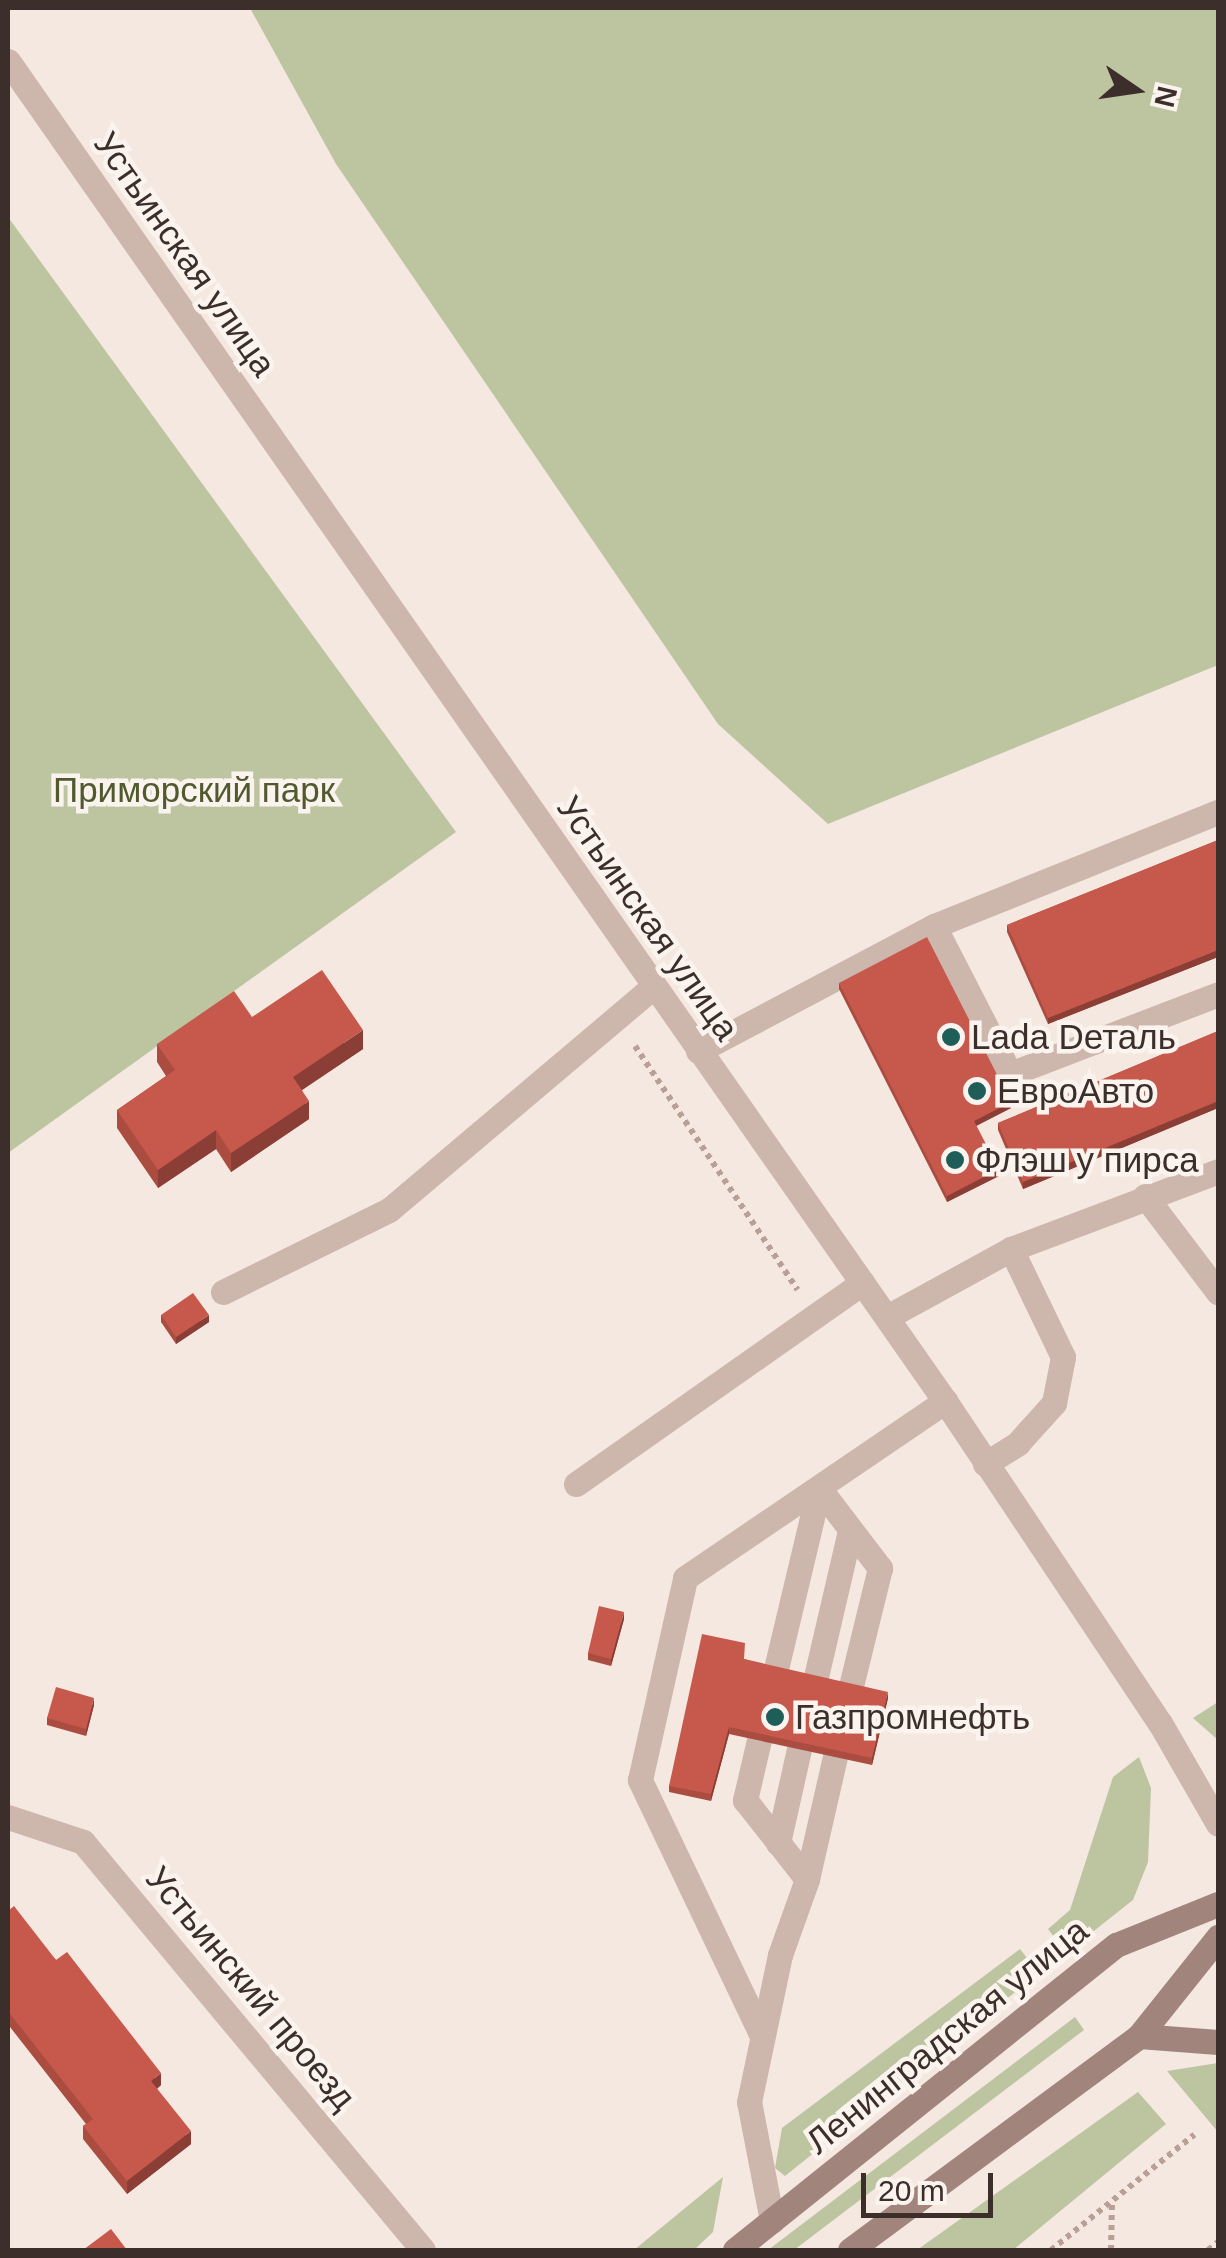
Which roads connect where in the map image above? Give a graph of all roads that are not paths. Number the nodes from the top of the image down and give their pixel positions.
1 (8, 60) edge
2 (1218, 812) edge
3 (934, 926) junction
4 (653, 987) junction
5 (1218, 994) edge
6 (698, 1051) junction
7 (1218, 1171) edge
8 (1145, 1196) junction
9 (1011, 1249) junction
10 (862, 1283) junction
11 (223, 1292) dead end
12 (1218, 1292) edge
13 (886, 1317) junction
14 (945, 1401) junction
15 (985, 1464) junction
16 (576, 1484) dead end
17 (819, 1488) junction
18 (850, 1530) junction
19 (775, 1672) edge
20 (814, 1682) edge
21 (850, 1690) edge
22 (759, 1740) edge
23 (799, 1749) edge
24 (834, 1756) edge
25 (8, 1817) edge
26 (1218, 1824) edge
27 (778, 1843) junction
28 (807, 1879) junction
29 (1218, 1904) edge
30 (1218, 1937) edge
31 (762, 2036) junction
32 (1139, 2036) junction
33 (1218, 2042) edge
34 (772, 2221) junction
35 (414, 2247) edge
36 (736, 2250) edge
37 (850, 2250) edge

1 - 4 street, Устьинская улица
2 - 3 street
3 - 5 street
3 - 6 street
4 - 6 street, Устьинская улица
4 - 11 street
6 - 10 street, Устьинская улица
7 - 8 street
8 - 9 street
8 - 12 street
9 - 13 street
9 - 15 street
10 - 13 street, Устьинская улица
10 - 16 street
13 - 14 street, Устьинская улица
14 - 15 street, Устьинская улица
14 - 17 street
15 - 26 street, Устьинская улица
17 - 18 street
17 - 19 street
17 - 31 street
18 - 20 street
18 - 21 street
22 - 27 street
23 - 27 street
24 - 28 street
25 - 35 street, Устьинский проезд
27 - 28 street
28 - 31 street
29 - 34 main road, Ленинградская улица
30 - 32 main road
31 - 34 street
32 - 33 main road
32 - 37 main road
34 - 36 main road, Ленинградская улица

